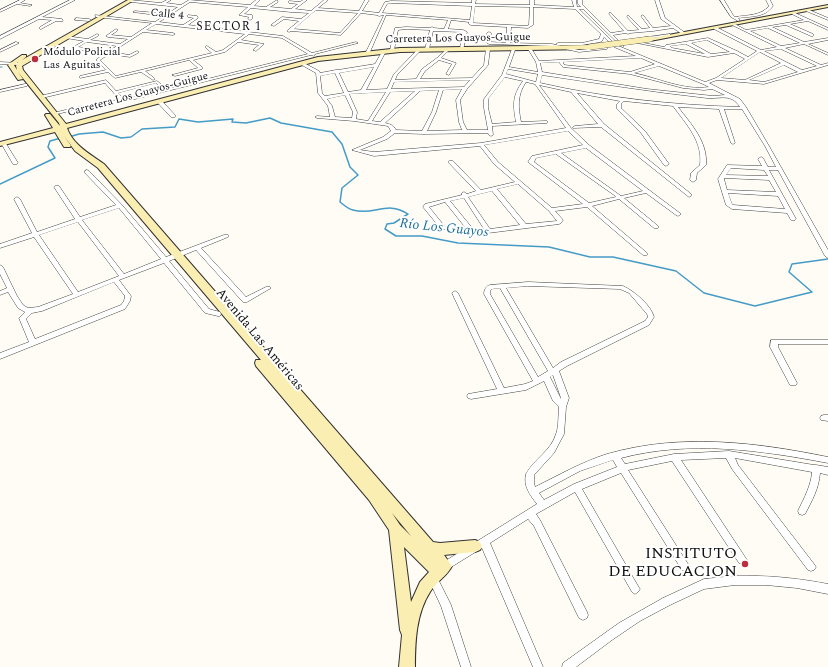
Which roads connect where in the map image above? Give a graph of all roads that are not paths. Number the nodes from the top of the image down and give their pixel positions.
1 (23, 0) edge
2 (73, 0) edge
3 (130, 0) edge
4 (169, 0) edge
5 (258, 0) edge
6 (326, 0) edge
7 (367, 0) edge
8 (532, 0) edge
9 (574, 0) edge
10 (580, 0) edge
11 (657, 0) edge
12 (722, 0) edge
13 (768, 0) edge
14 (277, 1) edge
15 (434, 1) edge
16 (290, 2) dead end
17 (303, 2) edge
18 (474, 2) edge
19 (16, 3) junction
20 (162, 4) junction
21 (30, 5) dead end
22 (182, 6) junction
23 (250, 6) junction
24 (533, 7) junction
25 (828, 7) edge
26 (267, 8) junction
27 (576, 8) junction
28 (584, 8) junction
29 (315, 9) junction
30 (807, 10) junction
31 (0, 11) edge
32 (291, 11) junction
33 (135, 12) dead end
34 (312, 12) junction
35 (610, 12) dead end
36 (792, 13) junction
37 (359, 14) junction
38 (167, 15) junction
39 (379, 15) junction
40 (189, 16) dead end
41 (386, 16) junction
42 (628, 16) dead end
43 (642, 16) dead end
44 (99, 17) junction
45 (427, 17) junction
46 (37, 18) junction
47 (734, 18) junction
48 (76, 19) dead end
49 (250, 19) dead end
50 (450, 19) junction
51 (828, 19) edge
52 (55, 20) junction
53 (62, 20) dead end
54 (89, 20) junction
55 (303, 20) junction
56 (808, 20) junction
57 (470, 21) junction
58 (742, 22) junction
59 (155, 23) junction
60 (732, 24) junction
61 (787, 24) junction
62 (273, 25) dead end
63 (184, 26) junction
64 (509, 27) junction
65 (672, 27) junction
66 (768, 27) junction
67 (41, 28) dead end
68 (424, 28) junction
69 (432, 28) junction
70 (715, 28) junction
71 (446, 29) junction
72 (116, 30) dead end
73 (291, 30) junction
74 (653, 30) junction
75 (828, 30) edge
76 (142, 31) junction
77 (642, 31) junction
78 (746, 31) junction
79 (488, 32) dead end
80 (248, 33) junction
81 (628, 33) junction
82 (683, 33) junction
83 (173, 34) dead end
84 (603, 34) junction
85 (610, 34) junction
86 (96, 35) dead end
87 (669, 35) junction
88 (812, 35) dead end
89 (66, 37) junction
90 (283, 37) junction
91 (0, 38) edge
92 (131, 38) junction
93 (828, 39) edge
94 (87, 41) junction
95 (238, 41) junction
96 (616, 41) junction
97 (610, 42) junction
98 (686, 42) junction
99 (18, 43) dead end
100 (356, 43) dead end
101 (640, 43) junction
102 (804, 43) junction
103 (508, 44) junction
104 (120, 45) junction
105 (621, 45) junction
106 (552, 46) junction
107 (615, 46) junction
108 (207, 47) dead end
109 (783, 47) junction
110 (75, 48) junction
111 (420, 49) junction
112 (427, 49) junction
113 (448, 49) junction
114 (462, 49) junction
115 (488, 49) junction
116 (530, 49) junction
117 (564, 49) junction
118 (590, 49) junction
119 (255, 50) dead end
120 (384, 50) junction
121 (392, 50) junction
122 (513, 50) junction
123 (828, 50) edge
124 (0, 51) edge
125 (675, 51) junction
126 (760, 51) junction
127 (820, 51) junction
128 (137, 52) dead end
129 (368, 52) junction
130 (736, 52) junction
131 (108, 53) junction
132 (215, 53) junction
133 (312, 54) junction
134 (634, 54) junction
135 (828, 54) edge
136 (62, 55) dead end
137 (640, 56) junction
138 (712, 56) junction
139 (190, 59) junction
140 (318, 59) junction
141 (438, 59) junction
142 (748, 59) junction
143 (596, 60) junction
144 (560, 61) junction
145 (539, 62) junction
146 (0, 63) edge
147 (301, 63) junction
148 (785, 63) junction
149 (20, 64) junction
150 (377, 64) junction
151 (660, 64) junction
152 (828, 64) edge
153 (11, 65) junction
154 (820, 65) junction
155 (163, 66) junction
156 (507, 68) junction
157 (594, 68) junction
158 (108, 71) junction
159 (142, 71) junction
160 (336, 71) junction
161 (800, 71) junction
162 (542, 73) junction
163 (630, 73) junction
164 (448, 74) dead end
165 (174, 75) junction
166 (318, 75) junction
167 (504, 75) junction
168 (81, 77) dead end
169 (717, 78) junction
170 (153, 79) dead end
171 (474, 79) junction
172 (590, 80) junction
173 (746, 80) junction
174 (393, 81) junction
175 (417, 81) junction
176 (525, 81) junction
177 (704, 83) junction
178 (25, 85) junction
179 (185, 85) junction
180 (537, 85) junction
181 (714, 87) junction
182 (465, 88) junction
183 (166, 90) junction
184 (441, 90) junction
185 (0, 91) edge
186 (363, 91) junction
187 (388, 91) junction
188 (418, 91) junction
189 (116, 92) junction
190 (573, 92) junction
191 (346, 93) junction
192 (732, 96) junction
193 (42, 97) junction
194 (324, 98) junction
195 (624, 99) junction
196 (123, 101) junction
197 (159, 101) junction
198 (674, 105) junction
199 (720, 108) junction
200 (744, 108) junction
201 (173, 116) dead end
202 (55, 117) junction
203 (317, 117) dead end
204 (333, 118) junction
205 (354, 120) junction
206 (83, 122) junction
207 (369, 122) junction
208 (545, 122) dead end
209 (381, 124) junction
210 (519, 124) junction
211 (491, 125) junction
212 (602, 125) junction
213 (575, 127) dead end
214 (569, 129) junction
215 (394, 131) junction
216 (465, 131) junction
217 (491, 131) junction
218 (61, 132) junction
219 (424, 132) junction
220 (33, 135) junction
221 (490, 142) junction
222 (733, 143) dead end
223 (2, 144) edge
224 (481, 144) junction
225 (587, 146) junction
226 (556, 152) junction
227 (761, 159) dead end
228 (451, 162) dead end
229 (15, 163) dead end
230 (666, 164) dead end
231 (766, 168) junction
232 (780, 169) junction
233 (88, 172) dead end
234 (722, 176) junction
235 (771, 178) junction
236 (693, 180) dead end
237 (517, 182) junction
238 (57, 187) dead end
239 (493, 188) junction
240 (479, 191) junction
241 (648, 191) junction
242 (724, 191) junction
243 (464, 194) junction
244 (779, 194) junction
245 (689, 195) dead end
246 (620, 198) junction
247 (17, 199) dead end
248 (446, 200) junction
249 (588, 205) junction
250 (120, 206) junction
251 (551, 210) junction
252 (788, 211) junction
253 (678, 214) dead end
254 (793, 219) dead end
255 (79, 220) junction
256 (525, 227) junction
257 (656, 227) dead end
258 (443, 228) dead end
259 (488, 231) junction
260 (35, 234) junction
261 (226, 236) dead end
262 (0, 246) edge
263 (198, 248) junction
264 (645, 254) dead end
265 (827, 255) edge
266 (171, 258) junction
267 (0, 267) edge
268 (123, 277) junction
269 (116, 280) junction
270 (502, 286) junction
271 (268, 288) dead end
272 (11, 289) junction
273 (0, 293) edge
274 (454, 293) dead end
275 (76, 295) junction
276 (30, 311) junction
277 (828, 342) edge
278 (33, 343) junction
279 (0, 356) edge
280 (551, 373) junction
281 (537, 382) junction
282 (793, 383) dead end
283 (502, 390) junction
284 (471, 396) dead end
285 (729, 454) junction
286 (615, 456) junction
287 (674, 457) junction
288 (828, 460) edge
289 (623, 468) junction
290 (816, 468) junction
291 (828, 471) edge
292 (577, 487) junction
293 (534, 492) junction
294 (543, 504) junction
295 (802, 511) dead end
296 (529, 513) junction
297 (395, 529) junction
298 (479, 543) junction
299 (428, 547) junction
300 (742, 560) dead end
301 (685, 567) dead end
302 (811, 568) dead end
303 (438, 572) junction
304 (635, 589) dead end
305 (828, 589) edge
306 (583, 615) dead end
307 (408, 634) junction
308 (408, 667) edge
309 (466, 667) edge
310 (538, 667) edge
311 (567, 667) edge

1 - 19 street
2 - 46 street
3 - 20 street
3 - 44 main road
4 - 20 street
5 - 23 street
6 - 29 street
7 - 37 street
8 - 24 street
9 - 27 street
10 - 28 street
11 - 65 street
12 - 47 street
13 - 47 street
14 - 26 street
15 - 18 street
15 - 39 street
16 - 17 street
17 - 32 street
18 - 24 street
18 - 57 street
19 - 21 street
19 - 31 street
20 - 22 street
22 - 23 street
22 - 38 street
23 - 26 street
23 - 49 street
24 - 27 street
24 - 64 street
25 - 30 main road, Carretera Los Guayos-Guigue
26 - 32 street
27 - 28 street
27 - 84 street
28 - 85 street
29 - 34 street
29 - 37 street
30 - 36 main road, Carretera Los Guayos-Guigue
30 - 51 street
32 - 34 street
33 - 38 street
34 - 55 street
35 - 81 street
36 - 56 street
36 - 58 main road, Carretera Los Guayos-Guigue
37 - 39 street
37 - 73 street
38 - 59 street
39 - 41 street
40 - 63 street
41 - 45 street
41 - 129 street
42 - 77 street
43 - 74 street
44 - 54 main road
44 - 59 street, Calle 4
44 - 89 main road
45 - 50 street
45 - 68 street
46 - 52 street
46 - 91 street
47 - 58 street
48 - 54 street
50 - 57 street
50 - 71 street
52 - 53 street
52 - 67 street
54 - 153 main road
55 - 62 street
55 - 73 street
56 - 61 street
56 - 75 street
57 - 64 street
58 - 60 main road, Carretera Los Guayos-Guigue
59 - 63 street, Calle 4
59 - 76 street
60 - 70 main road, Carretera Los Guayos-Guigue
60 - 78 street
61 - 66 street
61 - 88 street
63 - 80 street, Calle 4
64 - 103 street
65 - 74 street
65 - 82 street
66 - 78 street
66 - 102 street
68 - 69 street
68 - 121 street
69 - 71 street
69 - 112 street
70 - 82 main road, Carretera Los Guayos-Guigue
70 - 126 street
71 - 114 street
72 - 92 street
73 - 90 street
74 - 77 street
76 - 83 street
76 - 92 street
77 - 81 street
78 - 109 street
79 - 103 street
80 - 90 street, Calle 4
80 - 95 street
81 - 85 street
82 - 87 main road, Carretera Los Guayos-Guigue
84 - 97 street
84 - 106 street
85 - 96 street
86 - 94 street
87 - 96 street
87 - 101 street
87 - 118 main road, Carretera Los Guayos-Guigue, bridge
89 - 94 street
89 - 149 main road
90 - 133 street
92 - 104 street
93 - 102 street
94 - 104 street
94 - 110 street
95 - 119 street
95 - 132 street
96 - 97 street
96 - 105 street
97 - 107 street
97 - 117 street
98 - 125 street
98 - 130 street
98 - 138 street
99 - 124 street
100 - 133 street
101 - 105 street
101 - 125 street
102 - 109 street
102 - 127 street
103 - 106 street
104 - 131 street
105 - 107 street
105 - 134 street
106 - 117 street
107 - 118 street
107 - 134 street
108 - 132 street
109 - 126 street
109 - 154 street
110 - 131 street
110 - 136 street
111 - 112 main road, Carretera Los Guayos-Guigue
111 - 121 main road, Carretera Los Guayos-Guigue
111 - 174 street
112 - 113 main road, Carretera Los Guayos-Guigue
113 - 114 main road, Carretera Los Guayos-Guigue
113 - 141 street
114 - 115 main road, Carretera Los Guayos-Guigue
115 - 122 main road, Carretera Los Guayos-Guigue
115 - 171 street
116 - 117 main road, Carretera Los Guayos-Guigue
116 - 122 main road, Carretera Los Guayos-Guigue
116 - 145 street
117 - 118 main road, Carretera Los Guayos-Guigue
118 - 143 street
120 - 121 main road, Carretera Los Guayos-Guigue
120 - 129 main road, Carretera Los Guayos-Guigue
120 - 150 street
122 - 156 street
123 - 127 street
125 - 138 street
126 - 142 street
126 - 148 street
127 - 135 street
128 - 131 street
129 - 140 main road, Carretera Los Guayos-Guigue
130 - 138 street
130 - 142 street
131 - 158 street
132 - 139 street
133 - 140 street
133 - 179 street
134 - 137 street
137 - 143 street
137 - 151 street
139 - 155 street
139 - 165 street
140 - 147 main road, Carretera Los Guayos-Guigue
141 - 164 street
141 - 175 street
142 - 169 street
143 - 144 street
143 - 157 street
144 - 145 street
144 - 157 street
145 - 162 street
146 - 153 street
147 - 166 street
147 - 197 main road, Carretera Los Guayos-Guigue
148 - 161 street
148 - 173 street
149 - 153 street
149 - 193 main road
150 - 160 street
150 - 186 street
151 - 163 street
151 - 177 street
152 - 154 street
153 - 178 main road
154 - 161 street
155 - 159 street
155 - 165 street
156 - 162 street
156 - 167 street
157 - 163 street
157 - 172 street
158 - 159 street
158 - 168 street
159 - 170 street
160 - 166 street
160 - 191 street
161 - 173 street
162 - 172 street
162 - 180 street
163 - 181 street
165 - 179 street
166 - 194 street
167 - 176 street
167 - 211 street
169 - 173 street
169 - 177 street
171 - 175 street
171 - 182 street
172 - 192 street
174 - 175 street
174 - 187 street
176 - 180 street
176 - 210 street
177 - 181 street
178 - 185 street
178 - 202 main road
179 - 183 street
180 - 190 street
180 - 214 street
181 - 192 street
182 - 184 street
182 - 216 street
183 - 189 street
183 - 196 street
184 - 188 street
184 - 219 street
186 - 187 street
186 - 191 street
187 - 188 street
187 - 207 street
188 - 209 street
189 - 193 street
189 - 196 street
190 - 195 street
190 - 212 street
191 - 194 street
191 - 205 street
192 - 200 street
193 - 202 main road
194 - 204 street
195 - 198 street
195 - 230 street
196 - 202 street
197 - 201 street
197 - 206 main road, Carretera Los Guayos-Guigue
198 - 199 street
198 - 236 street
199 - 200 street
199 - 222 street
200 - 232 street
202 - 206 main road
202 - 218 main road, Avenida Las Américas
202 - 220 main road
203 - 204 street
204 - 205 street
205 - 207 street
206 - 218 main road, Carretera Los Guayos-Guigue
207 - 209 street
208 - 210 street
209 - 215 street
210 - 211 street
211 - 217 street
212 - 213 street
212 - 245 street
214 - 221 street
214 - 225 street
215 - 219 street
215 - 224 street
216 - 217 street
216 - 219 street
217 - 221 street
218 - 220 main road, Carretera Los Guayos-Guigue
218 - 266 main road, Avenida Las Américas
220 - 223 main road, Carretera Los Guayos-Guigue
221 - 224 street
223 - 229 street
224 - 237 street
225 - 226 street
225 - 241 street
226 - 246 street
226 - 249 street
227 - 231 street
228 - 240 street
231 - 232 street
231 - 234 street
231 - 235 street
232 - 265 street
233 - 250 street
234 - 235 street
234 - 242 street
235 - 244 street
237 - 239 street
237 - 251 street
238 - 255 street
239 - 240 street
239 - 256 street
240 - 243 street
241 - 246 street
241 - 253 street
242 - 244 street
242 - 252 street
243 - 248 street
243 - 259 street
244 - 252 street
246 - 249 street
246 - 257 street
247 - 260 street
248 - 258 street
248 - 259 street
249 - 251 street
249 - 264 street
250 - 255 street
250 - 266 street
251 - 256 street
252 - 254 street
255 - 260 street
255 - 268 street
256 - 259 street
260 - 262 street
260 - 275 street
261 - 263 street
263 - 266 street
263 - 271 street
266 - 268 street
266 - 297 main road, Avenida Las Américas
266 - 299 main road, Avenida Las Américas
267 - 272 street
268 - 269 street
269 - 275 street
269 - 278 street
270 - 280 street
270 - 280 street
270 - 281 street
272 - 273 street
272 - 276 street
274 - 283 street
275 - 276 street
276 - 278 street
277 - 282 street
278 - 279 street
280 - 281 street
280 - 293 street
281 - 283 street
283 - 284 street
285 - 287 street
285 - 290 street
285 - 302 street
286 - 288 street
286 - 289 street
286 - 293 street
287 - 289 street
287 - 300 street
289 - 292 street
289 - 301 street
290 - 291 street
290 - 295 street
292 - 294 street
292 - 304 street
293 - 294 street
294 - 296 street
296 - 298 street
296 - 306 street
297 - 303 main road, Avenida Las Américas
297 - 307 main road
298 - 299 main road
298 - 303 street
298 - 310 street
299 - 303 main road, Avenida Las Américas
303 - 307 main road
303 - 309 street
305 - 311 street
307 - 308 main road

